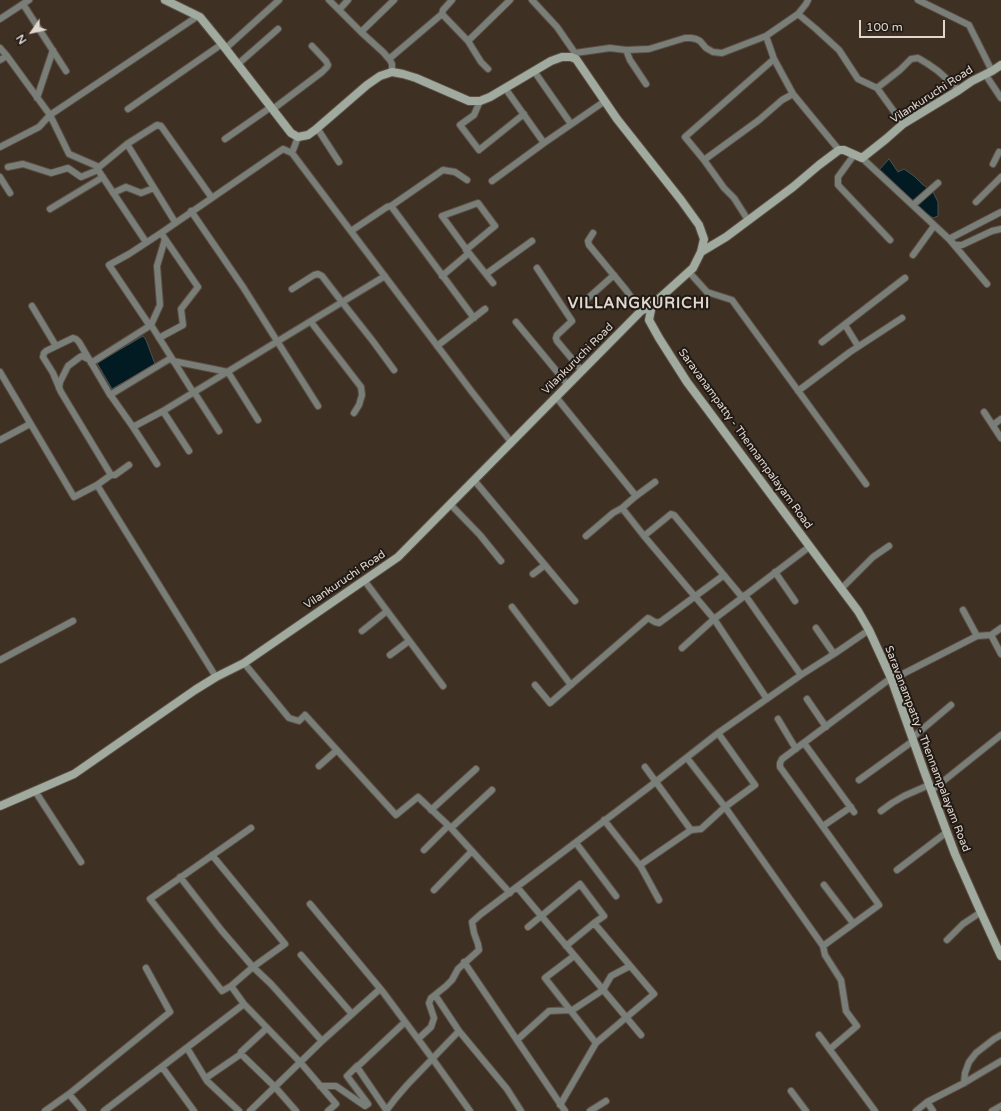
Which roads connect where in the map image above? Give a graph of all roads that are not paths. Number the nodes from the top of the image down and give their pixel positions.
1 (29, 0) edge
2 (165, 0) edge
3 (279, 0) edge
4 (328, 0) edge
5 (348, 0) edge
6 (394, 0) edge
7 (452, 0) edge
8 (510, 0) edge
9 (532, 0) edge
10 (808, 0) edge
11 (918, 0) edge
12 (23, 4) junction
13 (339, 10) junction
14 (442, 14) junction
15 (798, 14) junction
16 (198, 16) junction
17 (0, 19) edge
18 (278, 29) dead end
19 (361, 32) junction
20 (766, 36) junction
21 (468, 41) junction
22 (224, 46) junction
23 (312, 46) dead end
24 (0, 48) edge
25 (53, 50) junction
26 (626, 50) junction
27 (573, 55) junction
28 (7, 56) junction
29 (389, 59) junction
30 (774, 59) junction
31 (0, 60) edge
32 (238, 64) junction
33 (1001, 65) edge
34 (488, 69) dead end
35 (66, 71) dead end
36 (534, 71) junction
37 (392, 72) junction
38 (989, 72) junction
39 (646, 84) dead end
40 (505, 88) junction
41 (877, 88) junction
42 (959, 90) junction
43 (793, 94) junction
44 (37, 98) junction
45 (1001, 98) edge
46 (480, 101) junction
47 (605, 101) junction
48 (272, 108) junction
49 (128, 109) dead end
50 (524, 114) junction
51 (50, 115) junction
52 (571, 124) junction
53 (903, 124) junction
54 (317, 128) junction
55 (298, 137) junction
56 (224, 139) dead end
57 (544, 143) junction
58 (127, 144) junction
59 (0, 147) edge
60 (994, 147) dead end
61 (839, 150) junction
62 (292, 153) junction
63 (1000, 153) edge
64 (858, 156) junction
65 (76, 157) junction
66 (704, 160) junction
67 (339, 162) dead end
68 (993, 164) dead end
69 (8, 167) dead end
70 (68, 168) junction
71 (98, 169) junction
72 (0, 177) edge
73 (102, 177) junction
74 (1001, 177) edge
75 (467, 180) dead end
76 (492, 182) dead end
77 (938, 183) dead end
78 (154, 188) junction
79 (10, 193) dead end
80 (113, 193) junction
81 (212, 198) junction
82 (976, 202) dead end
83 (912, 205) junction
84 (391, 206) junction
85 (50, 209) dead end
86 (191, 212) junction
87 (1001, 212) edge
88 (748, 220) junction
89 (176, 222) junction
90 (934, 226) junction
91 (1001, 229) edge
92 (351, 231) junction
93 (161, 233) junction
94 (593, 233) dead end
95 (166, 239) junction
96 (949, 239) junction
97 (890, 240) dead end
98 (146, 242) junction
99 (532, 242) dead end
100 (468, 251) junction
101 (702, 252) junction
102 (914, 255) dead end
103 (537, 268) dead end
104 (689, 272) junction
105 (486, 274) junction
106 (614, 275) junction
107 (385, 276) junction
108 (442, 276) junction
109 (905, 278) dead end
110 (493, 283) dead end
111 (987, 284) dead end
112 (292, 289) dead end
113 (587, 299) dead end
114 (342, 302) junction
115 (652, 305) junction
116 (32, 306) dead end
117 (485, 309) dead end
118 (641, 311) junction
119 (474, 318) junction
120 (902, 318) dead end
121 (310, 322) junction
122 (516, 322) dead end
123 (845, 325) junction
124 (150, 326) junction
125 (159, 338) junction
126 (277, 342) junction
127 (822, 342) dead end
128 (56, 346) junction
129 (437, 346) junction
130 (858, 346) junction
131 (172, 360) junction
132 (90, 361) junction
133 (394, 370) dead end
134 (582, 371) junction
135 (0, 372) edge
136 (228, 372) junction
137 (568, 385) junction
138 (59, 388) junction
139 (798, 391) junction
140 (193, 392) junction
141 (110, 395) junction
142 (556, 397) junction
143 (318, 406) dead end
144 (163, 411) junction
145 (984, 412) dead end
146 (354, 413) dead end
147 (1001, 419) edge
148 (258, 420) dead end
149 (30, 424) junction
150 (993, 425) junction
151 (133, 427) junction
152 (219, 431) dead end
153 (1001, 438) edge
154 (0, 440) edge
155 (511, 442) junction
156 (189, 451) dead end
157 (157, 464) dead end
158 (129, 466) dead end
159 (111, 475) junction
160 (474, 480) junction
161 (655, 482) dead end
162 (866, 484) dead end
163 (97, 485) junction
164 (636, 496) junction
165 (450, 504) junction
166 (622, 508) junction
167 (586, 536) dead end
168 (644, 536) junction
169 (889, 546) dead end
170 (809, 547) junction
171 (501, 561) dead end
172 (545, 565) junction
173 (775, 572) junction
174 (533, 574) dead end
175 (724, 575) junction
176 (364, 580) junction
177 (841, 589) junction
178 (695, 596) junction
179 (744, 596) junction
180 (575, 601) dead end
181 (795, 601) dead end
182 (512, 607) dead end
183 (963, 610) dead end
184 (387, 611) junction
185 (714, 619) junction
186 (73, 622) dead end
187 (816, 628) dead end
188 (1001, 628) edge
189 (869, 630) junction
190 (362, 631) dead end
191 (991, 635) junction
192 (977, 636) junction
193 (409, 641) junction
194 (682, 648) dead end
195 (834, 654) junction
196 (1001, 654) edge
197 (390, 655) dead end
198 (0, 660) edge
199 (244, 663) junction
200 (801, 675) junction
201 (216, 677) junction
202 (891, 679) junction
203 (535, 685) dead end
204 (571, 685) junction
205 (443, 686) dead end
206 (767, 699) junction
207 (807, 699) dead end
208 (951, 705) dead end
209 (778, 719) dead end
210 (826, 727) junction
211 (718, 733) junction
212 (1001, 735) edge
213 (913, 739) junction
214 (804, 743) junction
215 (796, 749) junction
216 (338, 750) junction
217 (687, 758) junction
218 (319, 766) dead end
219 (645, 767) dead end
220 (476, 769) dead end
221 (859, 780) dead end
222 (656, 781) junction
223 (930, 788) junction
224 (492, 790) dead end
225 (35, 791) junction
226 (0, 806) edge
227 (725, 807) junction
228 (431, 810) junction
229 (881, 811) dead end
230 (604, 820) junction
231 (823, 826) junction
232 (449, 827) junction
233 (251, 828) dead end
234 (691, 830) junction
235 (947, 832) junction
236 (576, 843) junction
237 (424, 850) dead end
238 (472, 851) junction
239 (212, 855) junction
240 (81, 862) dead end
241 (640, 865) junction
242 (897, 870) dead end
243 (180, 877) junction
244 (824, 885) dead end
245 (517, 887) junction
246 (434, 890) dead end
247 (510, 893) junction
248 (616, 896) dead end
249 (659, 900) dead end
250 (310, 904) dead end
251 (981, 912) junction
252 (541, 916) junction
253 (594, 923) junction
254 (853, 924) junction
255 (528, 927) dead end
256 (948, 940) dead end
257 (566, 946) junction
258 (823, 946) junction
259 (301, 955) dead end
260 (574, 956) junction
261 (1001, 956) edge
262 (464, 962) junction
263 (630, 966) junction
264 (254, 967) junction
265 (146, 968) dead end
266 (230, 986) junction
267 (380, 989) junction
268 (603, 990) junction
269 (435, 995) junction
270 (244, 1004) junction
271 (571, 1011) junction
272 (352, 1014) junction
273 (626, 1017) junction
274 (405, 1022) junction
275 (267, 1028) junction
276 (459, 1031) junction
277 (641, 1035) dead end
278 (819, 1035) dead end
279 (1001, 1035) edge
280 (418, 1039) junction
281 (517, 1040) junction
282 (322, 1041) junction
283 (596, 1043) junction
284 (187, 1048) junction
285 (830, 1049) junction
286 (242, 1054) junction
287 (432, 1058) junction
288 (1001, 1061) edge
289 (300, 1062) junction
290 (357, 1066) junction
291 (162, 1067) junction
292 (206, 1078) junction
293 (964, 1083) junction
294 (320, 1086) junction
295 (274, 1087) junction
296 (791, 1091) dead end
297 (69, 1094) junction
298 (606, 1101) dead end
299 (927, 1102) junction
300 (560, 1105) junction
301 (1001, 1106) edge
302 (45, 1111) edge
303 (83, 1111) edge
304 (104, 1111) edge
305 (194, 1111) edge
306 (240, 1111) edge
307 (250, 1111) edge
308 (296, 1111) edge
309 (328, 1111) edge
310 (387, 1111) edge
311 (470, 1111) edge
312 (521, 1111) edge
313 (565, 1111) edge
314 (590, 1111) edge
315 (806, 1111) edge
316 (875, 1111) edge
317 (916, 1111) edge
318 (933, 1111) edge
319 (992, 1111) edge

1 - 12 street
2 - 16 main road
3 - 22 street
4 - 13 street
5 - 13 street
6 - 19 street
7 - 14 street
8 - 21 street
9 - 27 street
10 - 15 street
11 - 38 street
12 - 17 street
12 - 25 street
13 - 19 street
14 - 21 street
14 - 29 street
15 - 20 street
15 - 41 street
16 - 22 main road
16 - 51 street
18 - 32 street
19 - 29 street
20 - 26 street
20 - 30 street
21 - 34 street
22 - 32 main road
22 - 49 street
23 - 48 street
24 - 28 street
25 - 35 street
25 - 44 street
26 - 27 street
26 - 39 street
27 - 36 main road
27 - 47 main road
28 - 31 street
28 - 44 street
29 - 37 street
30 - 43 street
30 - 66 street
32 - 48 main road
33 - 38 main road, Vilankuruchi Road
36 - 40 main road
36 - 52 street
37 - 46 main road
37 - 54 main road
38 - 42 main road, Vilankuruchi Road
38 - 45 street
40 - 46 main road
40 - 50 street
41 - 42 street
41 - 53 street
42 - 53 main road, Vilankuruchi Road
43 - 61 street
43 - 66 street
44 - 51 street
46 - 50 street
47 - 52 street
47 - 101 main road
48 - 55 main road
48 - 56 street
50 - 57 street
51 - 59 street
51 - 65 street
52 - 57 street
53 - 64 main road, Vilankuruchi Road
54 - 55 main road
54 - 67 street
55 - 62 street
57 - 76 street
58 - 71 street
58 - 78 street
58 - 81 street
60 - 63 street
61 - 64 main road
61 - 88 main road
62 - 81 street
62 - 92 street
63 - 68 street
64 - 83 street
64 - 97 street
65 - 70 street
65 - 71 street
66 - 88 street
69 - 70 street
70 - 71 street
71 - 73 street
72 - 79 street
73 - 80 street
73 - 85 street
74 - 82 street
75 - 84 street
77 - 83 street
78 - 80 street
78 - 89 street
80 - 98 street
81 - 86 street
83 - 90 street
84 - 92 street
84 - 108 street
86 - 89 street
86 - 126 street
87 - 96 street
88 - 101 main road
89 - 93 street
90 - 96 street
90 - 102 street
91 - 96 street
92 - 107 street
93 - 95 street
93 - 98 street
94 - 106 street
95 - 124 street
95 - 125 street
96 - 111 street
98 - 124 street
99 - 105 street
100 - 100 street
100 - 105 street
100 - 108 street
101 - 104 main road
103 - 134 street
104 - 115 main road
104 - 139 street
105 - 110 street
106 - 113 street
106 - 118 street
107 - 114 street
107 - 129 street
108 - 119 street
109 - 123 street
112 - 114 street
114 - 121 street
114 - 133 street
115 - 118 main road, Vilankuruchi Road
115 - 170 main road, Saravanampatty - Thennampalayam Road
116 - 128 street
117 - 119 street
118 - 134 main road, Vilankuruchi Road
119 - 129 street
120 - 130 street
121 - 126 street
121 - 146 street
122 - 137 street
123 - 127 street
123 - 130 street
124 - 125 street
124 - 132 street
125 - 131 street
126 - 136 street
126 - 143 street
128 - 132 street
128 - 138 street
129 - 155 street
130 - 139 street
131 - 136 street
131 - 140 street
131 - 141 street
132 - 138 street
132 - 141 street
134 - 137 main road, Vilankuruchi Road
135 - 149 street
136 - 140 street
136 - 148 street
137 - 142 main road, Vilankuruchi Road
138 - 159 street
139 - 162 street
140 - 144 street
140 - 152 street
141 - 151 street
142 - 155 main road, Vilankuruchi Road
142 - 164 street
144 - 151 street
144 - 156 street
145 - 150 street
147 - 150 street
149 - 154 street
149 - 163 street
150 - 153 street
151 - 157 street
155 - 160 main road, Vilankuruchi Road
158 - 159 street
159 - 163 street
160 - 165 main road, Vilankuruchi Road
160 - 172 street
161 - 164 street
163 - 201 street
164 - 166 street
165 - 171 street
165 - 176 main road, Vilankuruchi Road
166 - 167 street
166 - 168 street
168 - 175 street
168 - 178 street
169 - 177 street
170 - 173 street
170 - 177 main road, Saravanampatty - Thennampalayam Road
172 - 174 street
172 - 180 street
173 - 179 street
173 - 181 street
175 - 178 street
175 - 179 street
176 - 184 street
176 - 199 main road, Vilankuruchi Road
177 - 189 main road, Saravanampatty - Thennampalayam Road
178 - 185 street
178 - 204 street
179 - 185 street
179 - 200 street
182 - 204 street
183 - 192 street
184 - 190 street
184 - 193 street
185 - 194 street
185 - 206 street
186 - 198 street
187 - 195 street
188 - 191 street
189 - 195 street
189 - 202 main road, Saravanampatty - Thennampalayam Road
191 - 192 street
191 - 196 street
192 - 202 street
193 - 197 street
193 - 205 street
195 - 200 street
199 - 201 main road, Vilankuruchi Road
199 - 216 street
200 - 206 street
201 - 225 main road, Vilankuruchi Road
202 - 210 street
202 - 213 main road, Saravanampatty - Thennampalayam Road
203 - 204 street
206 - 211 street
207 - 210 street
208 - 213 street
209 - 215 street
210 - 214 street
211 - 217 street
211 - 227 street
212 - 223 street
213 - 221 street
213 - 223 main road, Saravanampatty - Thennampalayam Road
214 - 215 street
214 - 231 street
215 - 231 street
216 - 218 street
216 - 228 street
217 - 222 street
217 - 227 street
219 - 222 street
220 - 228 street
222 - 230 street
222 - 234 street
223 - 229 street
223 - 235 main road, Saravanampatty - Thennampalayam Road
224 - 232 street
225 - 226 main road, Vilankuruchi Road
225 - 240 street
227 - 234 street
227 - 258 street
228 - 232 street
230 - 236 street
230 - 241 street
231 - 254 street
232 - 237 street
232 - 238 street
233 - 239 street
234 - 241 street
235 - 242 street
235 - 251 main road, Saravanampatty - Thennampalayam Road
236 - 245 street
236 - 248 street
238 - 246 street
238 - 247 street
239 - 243 street
239 - 264 street
241 - 249 street
243 - 264 street
243 - 266 street
244 - 254 street
245 - 247 street
245 - 252 street
247 - 262 street
250 - 267 street
251 - 256 street
251 - 261 main road, Saravanampatty - Thennampalayam Road
252 - 253 street
252 - 255 street
252 - 257 street
253 - 257 street
253 - 263 street
254 - 258 street
257 - 260 street
258 - 285 street
259 - 272 street
260 - 268 street
260 - 271 street
262 - 269 street
262 - 281 street
263 - 268 street
263 - 273 street
264 - 266 street
264 - 282 street
265 - 297 street
266 - 270 street
267 - 272 street
267 - 274 street
268 - 271 street
268 - 273 street
269 - 276 street
269 - 280 street
270 - 275 street
270 - 284 street
271 - 281 street
271 - 283 street
272 - 282 street
273 - 277 street
273 - 283 street
274 - 280 street
274 - 290 street
275 - 286 street
275 - 289 street
276 - 287 street
276 - 312 street
278 - 285 street
279 - 293 street
280 - 287 street
281 - 300 street
282 - 289 street
283 - 300 street
284 - 291 street
284 - 292 street
285 - 316 street
286 - 292 street
286 - 295 street
287 - 310 street
287 - 311 street
288 - 293 street
289 - 294 street
289 - 295 street
290 - 294 street
290 - 310 street
291 - 304 street
291 - 305 street
292 - 306 street
293 - 299 street
294 - 309 street
295 - 307 street
295 - 308 street
296 - 315 street
297 - 302 street
297 - 303 street
298 - 314 street
299 - 317 street
299 - 318 street
300 - 313 street
301 - 319 street

